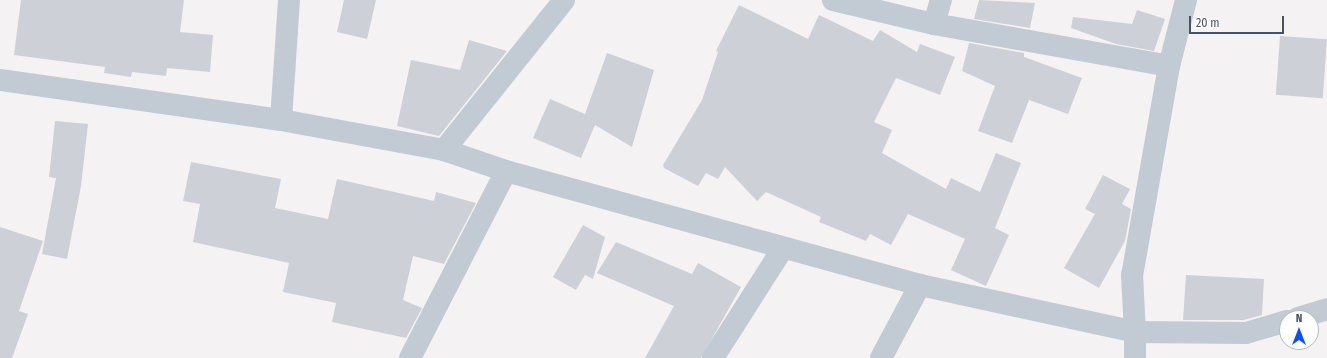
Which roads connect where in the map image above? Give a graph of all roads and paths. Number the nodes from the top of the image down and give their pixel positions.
1 (289, 0) edge
2 (564, 0) edge
3 (833, 0) edge
4 (941, 0) edge
5 (1186, 0) edge
6 (934, 24) junction
7 (1169, 66) junction
8 (0, 80) edge
9 (281, 120) junction
10 (444, 150) junction
11 (506, 171) junction
12 (783, 248) junction
13 (920, 285) junction
14 (1279, 323) edge
15 (1135, 332) junction
16 (410, 358) edge
17 (713, 358) edge
18 (881, 358) edge
19 (1136, 358) edge

1 - 9 street
2 - 10 street
3 - 6 street
4 - 6 street
5 - 7 street
6 - 7 street
7 - 15 street
8 - 9 street
9 - 10 street
10 - 11 street
11 - 12 street
11 - 16 street
12 - 13 street
12 - 17 street
13 - 15 street
13 - 18 street
14 - 15 street
15 - 19 street

